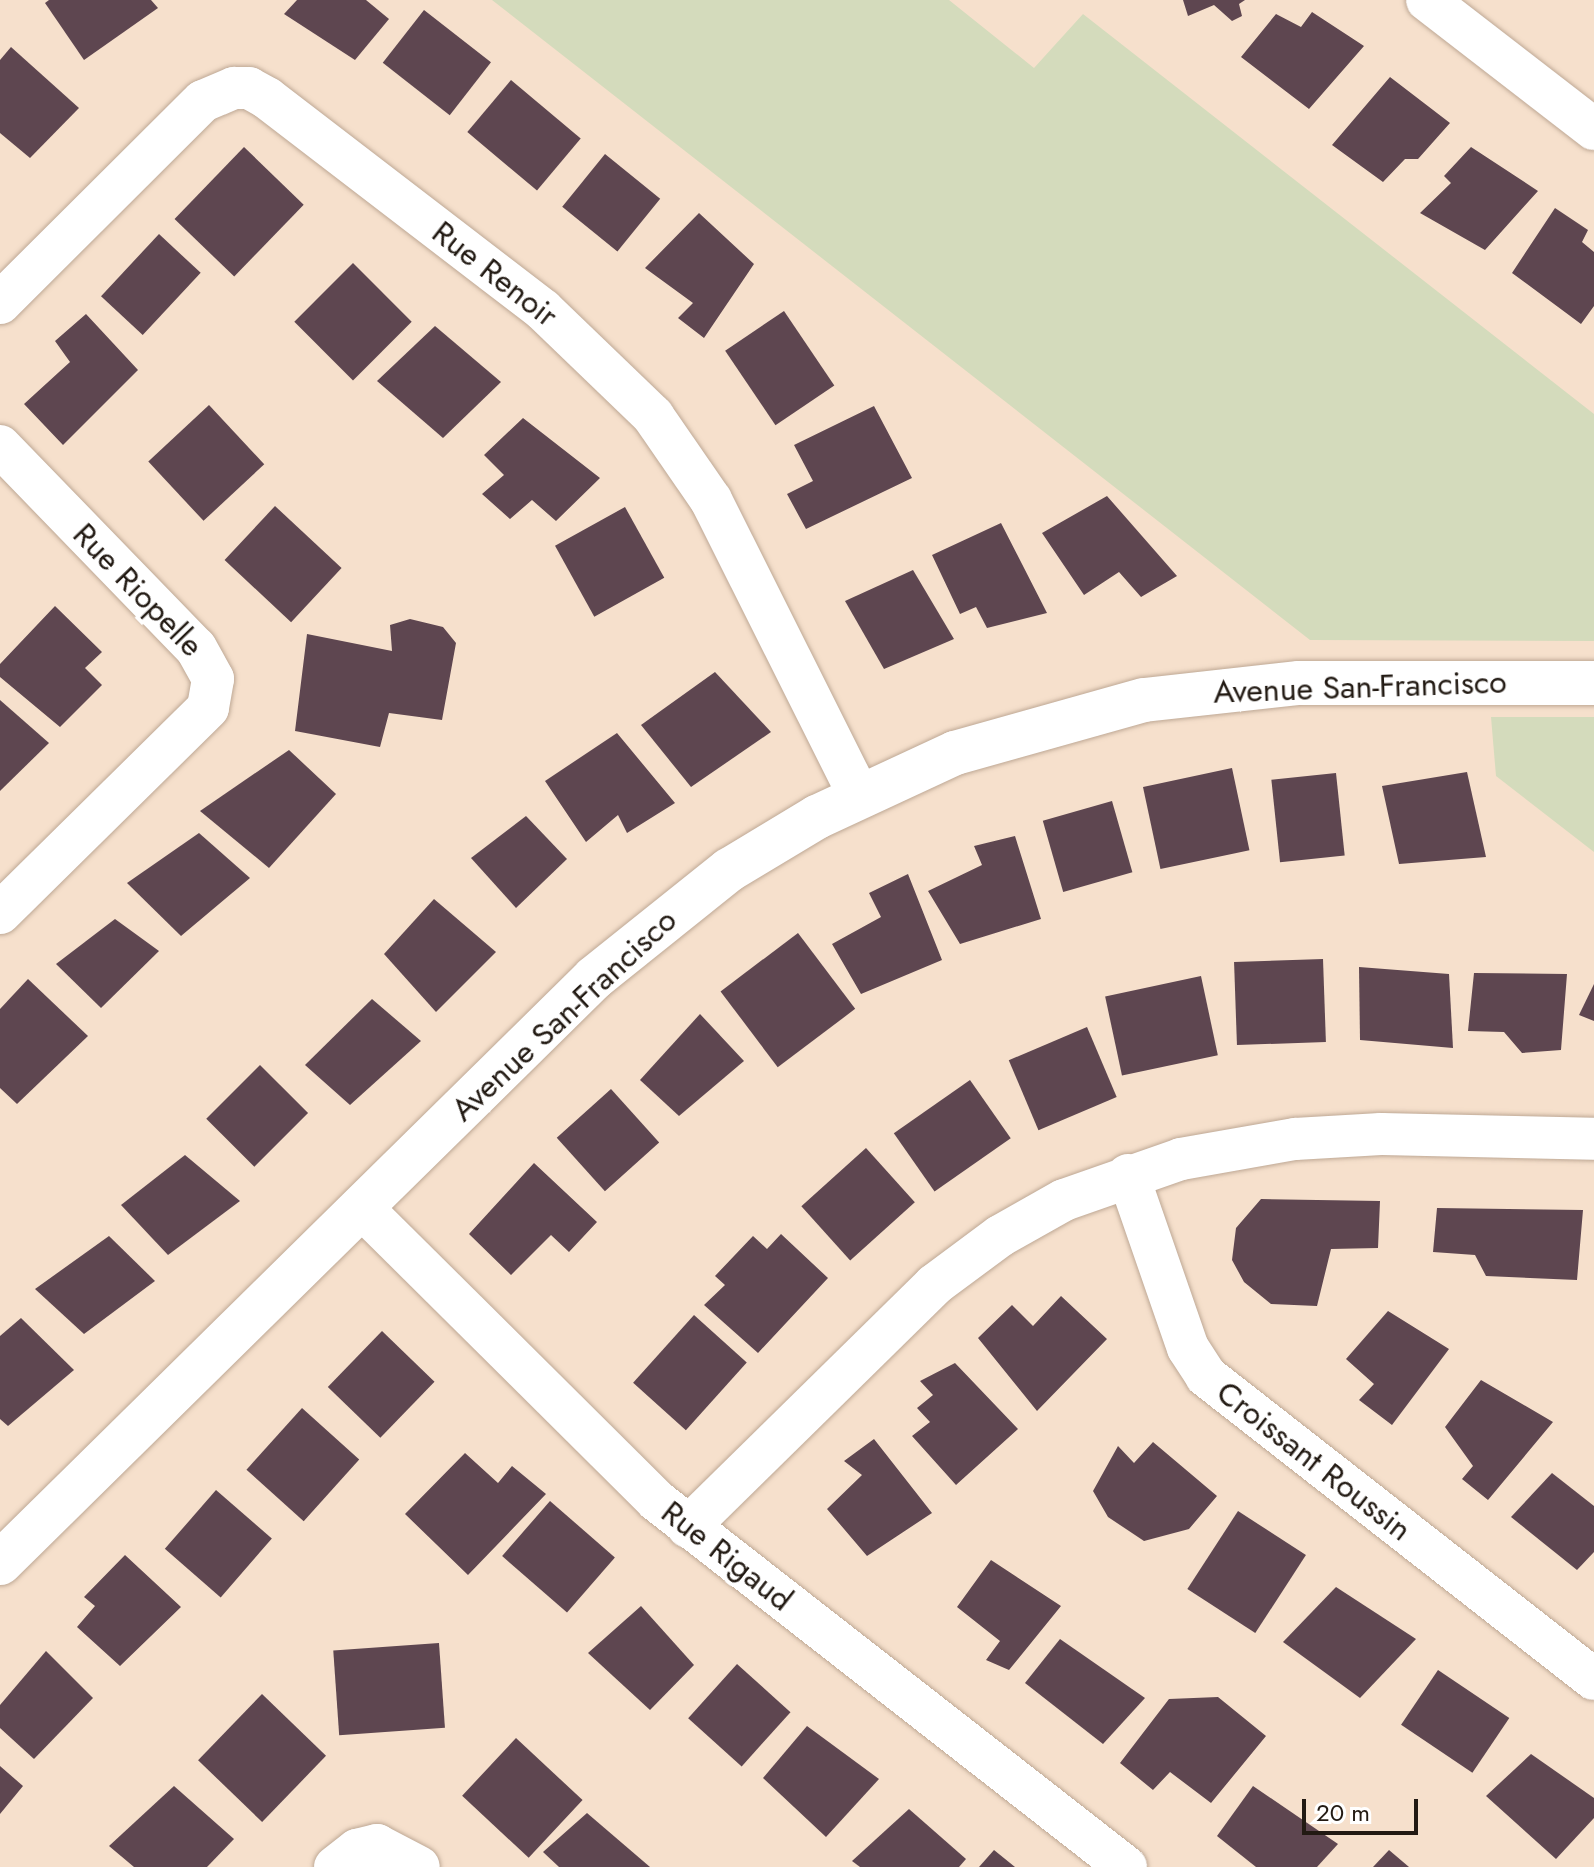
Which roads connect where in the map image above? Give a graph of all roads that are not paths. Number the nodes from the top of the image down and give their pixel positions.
1 (1427, 0) edge
2 (1594, 129) edge
3 (0, 303) edge
4 (0, 446) edge
5 (1594, 683) edge
6 (859, 795) junction
7 (0, 913) edge
8 (1594, 1139) edge
9 (1128, 1175) junction
10 (361, 1207) junction
11 (688, 1527) junction
12 (0, 1563) edge
13 (1594, 1679) edge
14 (335, 1867) edge
15 (419, 1867) edge
16 (1126, 1867) edge

1 - 2 street
3 - 6 street, Rue Renoir
4 - 7 street, Rue Riopelle
5 - 6 street, Avenue San-Francisco
6 - 10 street, Avenue San-Francisco
8 - 9 street
9 - 11 street
9 - 13 street, Croissant Roussin
10 - 11 street, Rue Rigaud
10 - 12 street, Avenue San-Francisco
11 - 16 street, Rue Rigaud
14 - 15 street

